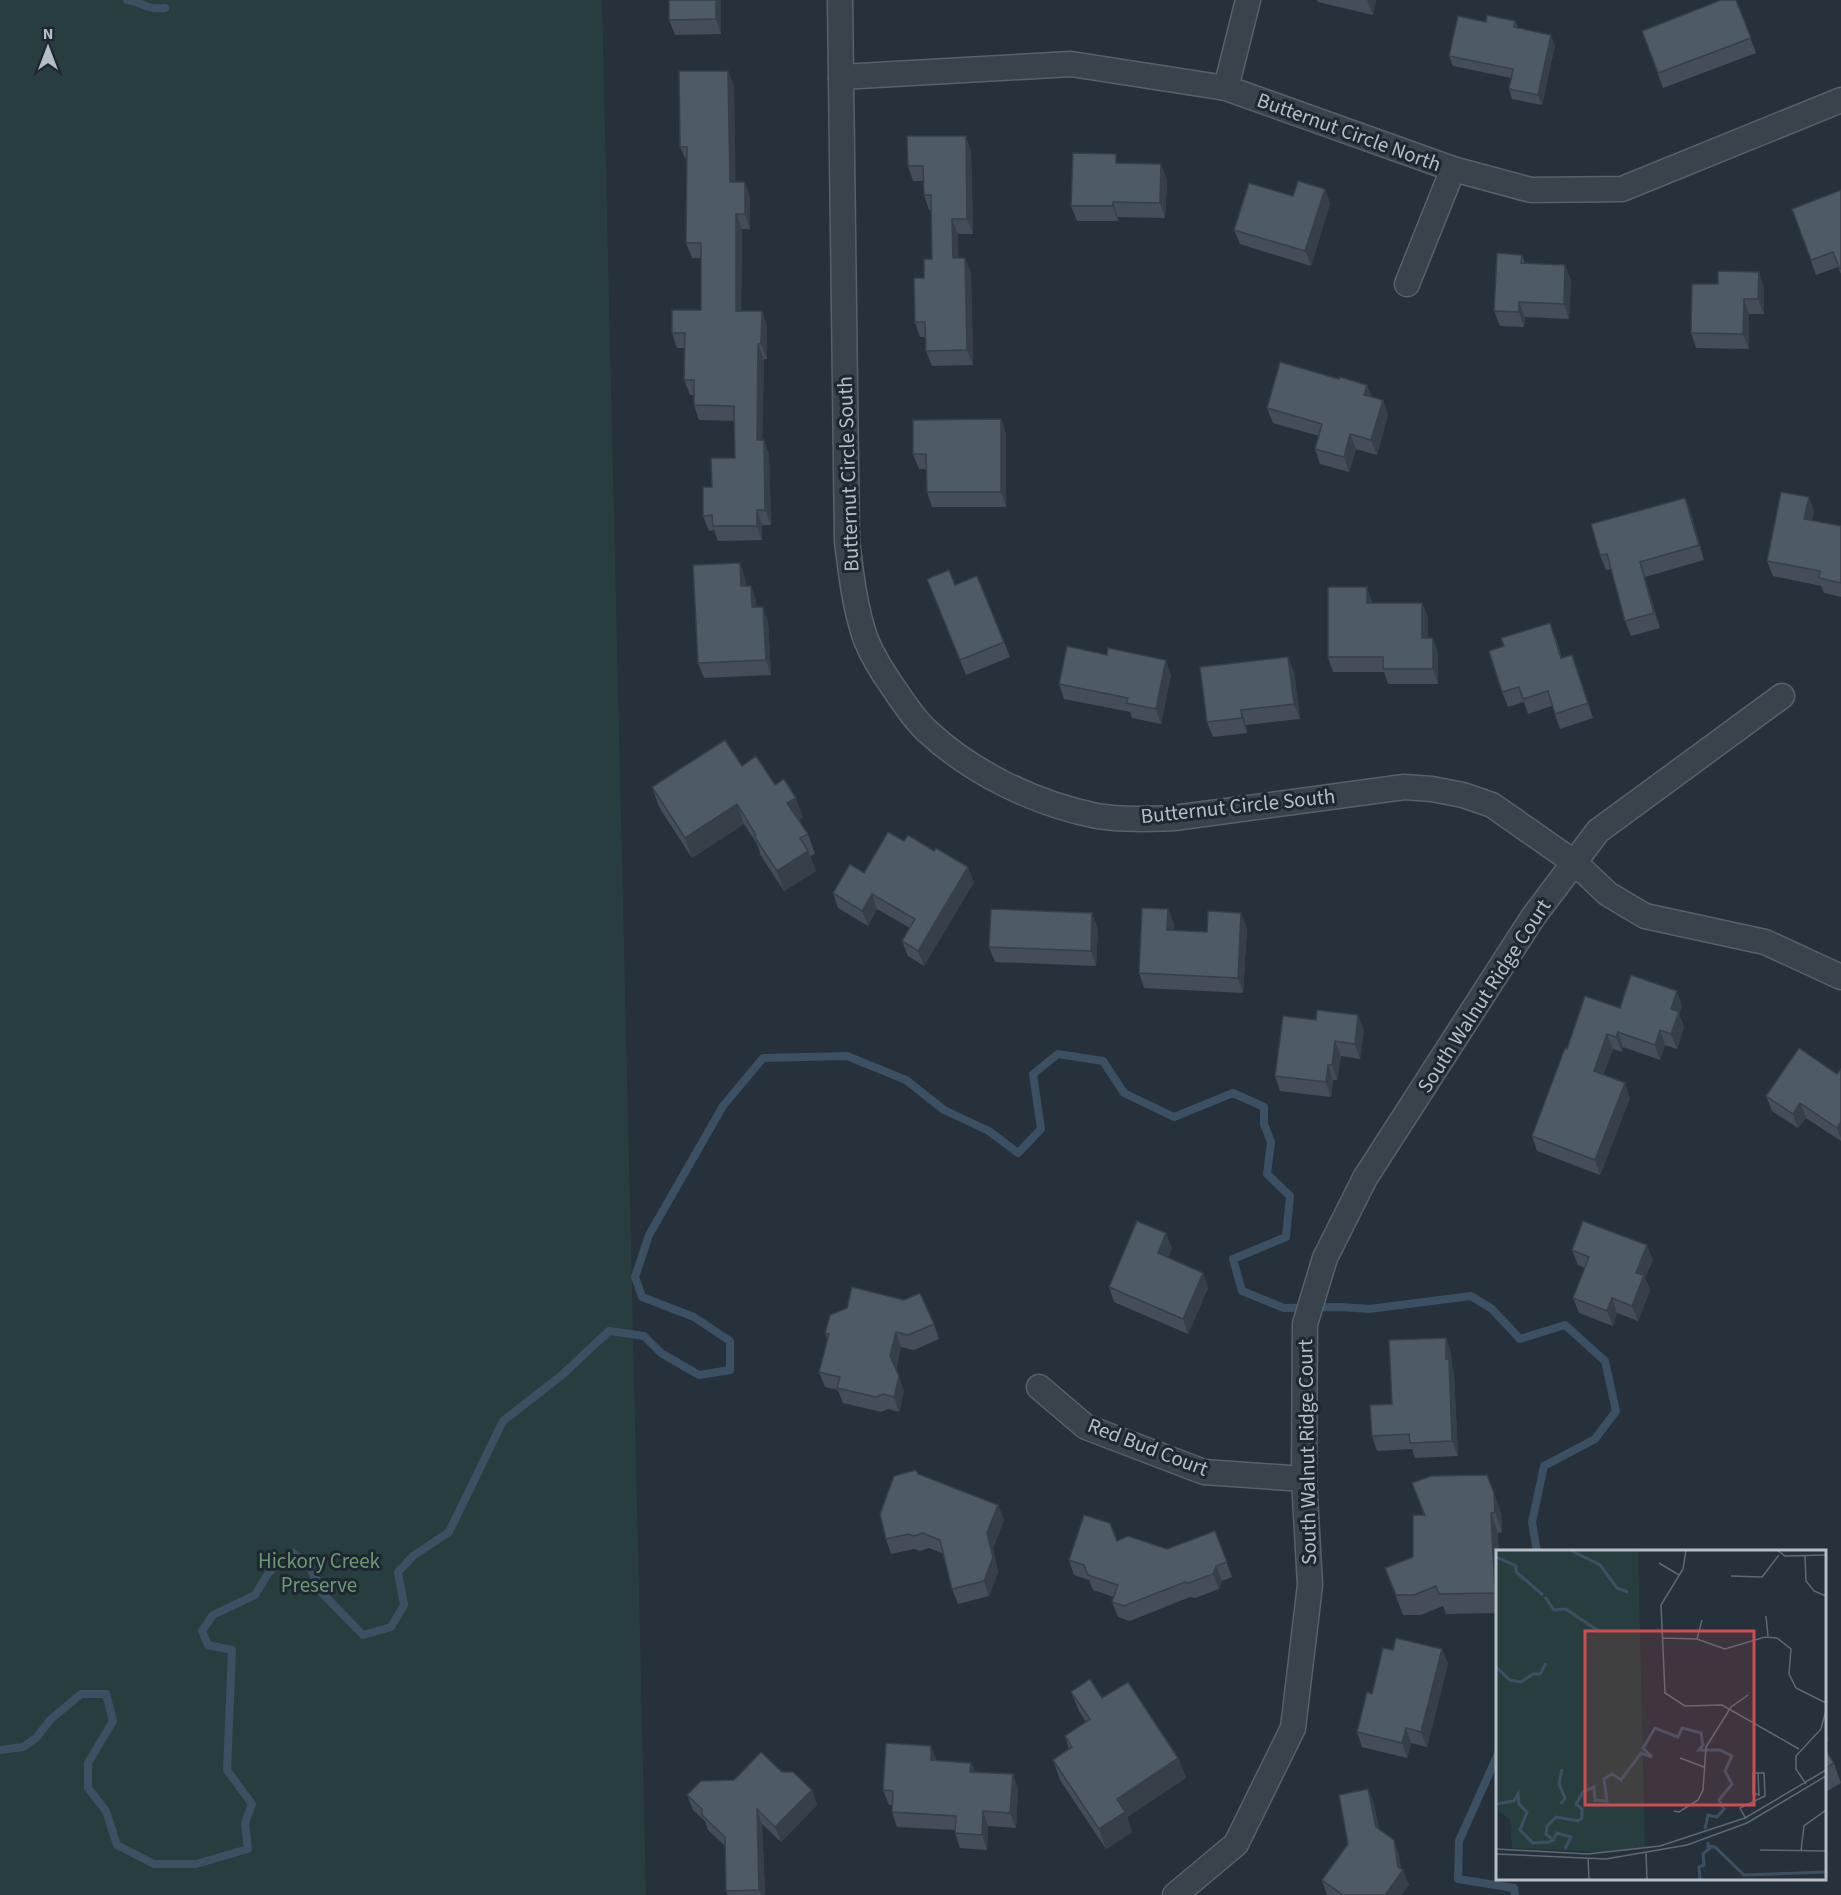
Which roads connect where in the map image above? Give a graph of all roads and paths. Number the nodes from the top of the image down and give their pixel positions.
1 (840, 0) edge
2 (1248, 0) edge
3 (841, 77) junction
4 (1226, 88) junction
5 (1841, 100) edge
6 (1452, 169) junction
7 (1407, 284) dead end
8 (1782, 696) dead end
9 (1575, 863) junction
10 (1841, 977) edge
11 (1039, 1387) dead end
12 (1305, 1479) junction
13 (1175, 1895) edge

1 - 3 street, Butternut Circle South
2 - 4 street
3 - 4 street, Butternut Circle North
3 - 9 street, Butternut Circle South
4 - 6 street, Butternut Circle North
5 - 6 street, Butternut Circle North
6 - 7 street
8 - 9 street, South Walnut Ridge Court
9 - 10 street, Butternut Circle South
9 - 12 street, South Walnut Ridge Court
11 - 12 street, Red Bud Court
12 - 13 street, South Walnut Ridge Court

